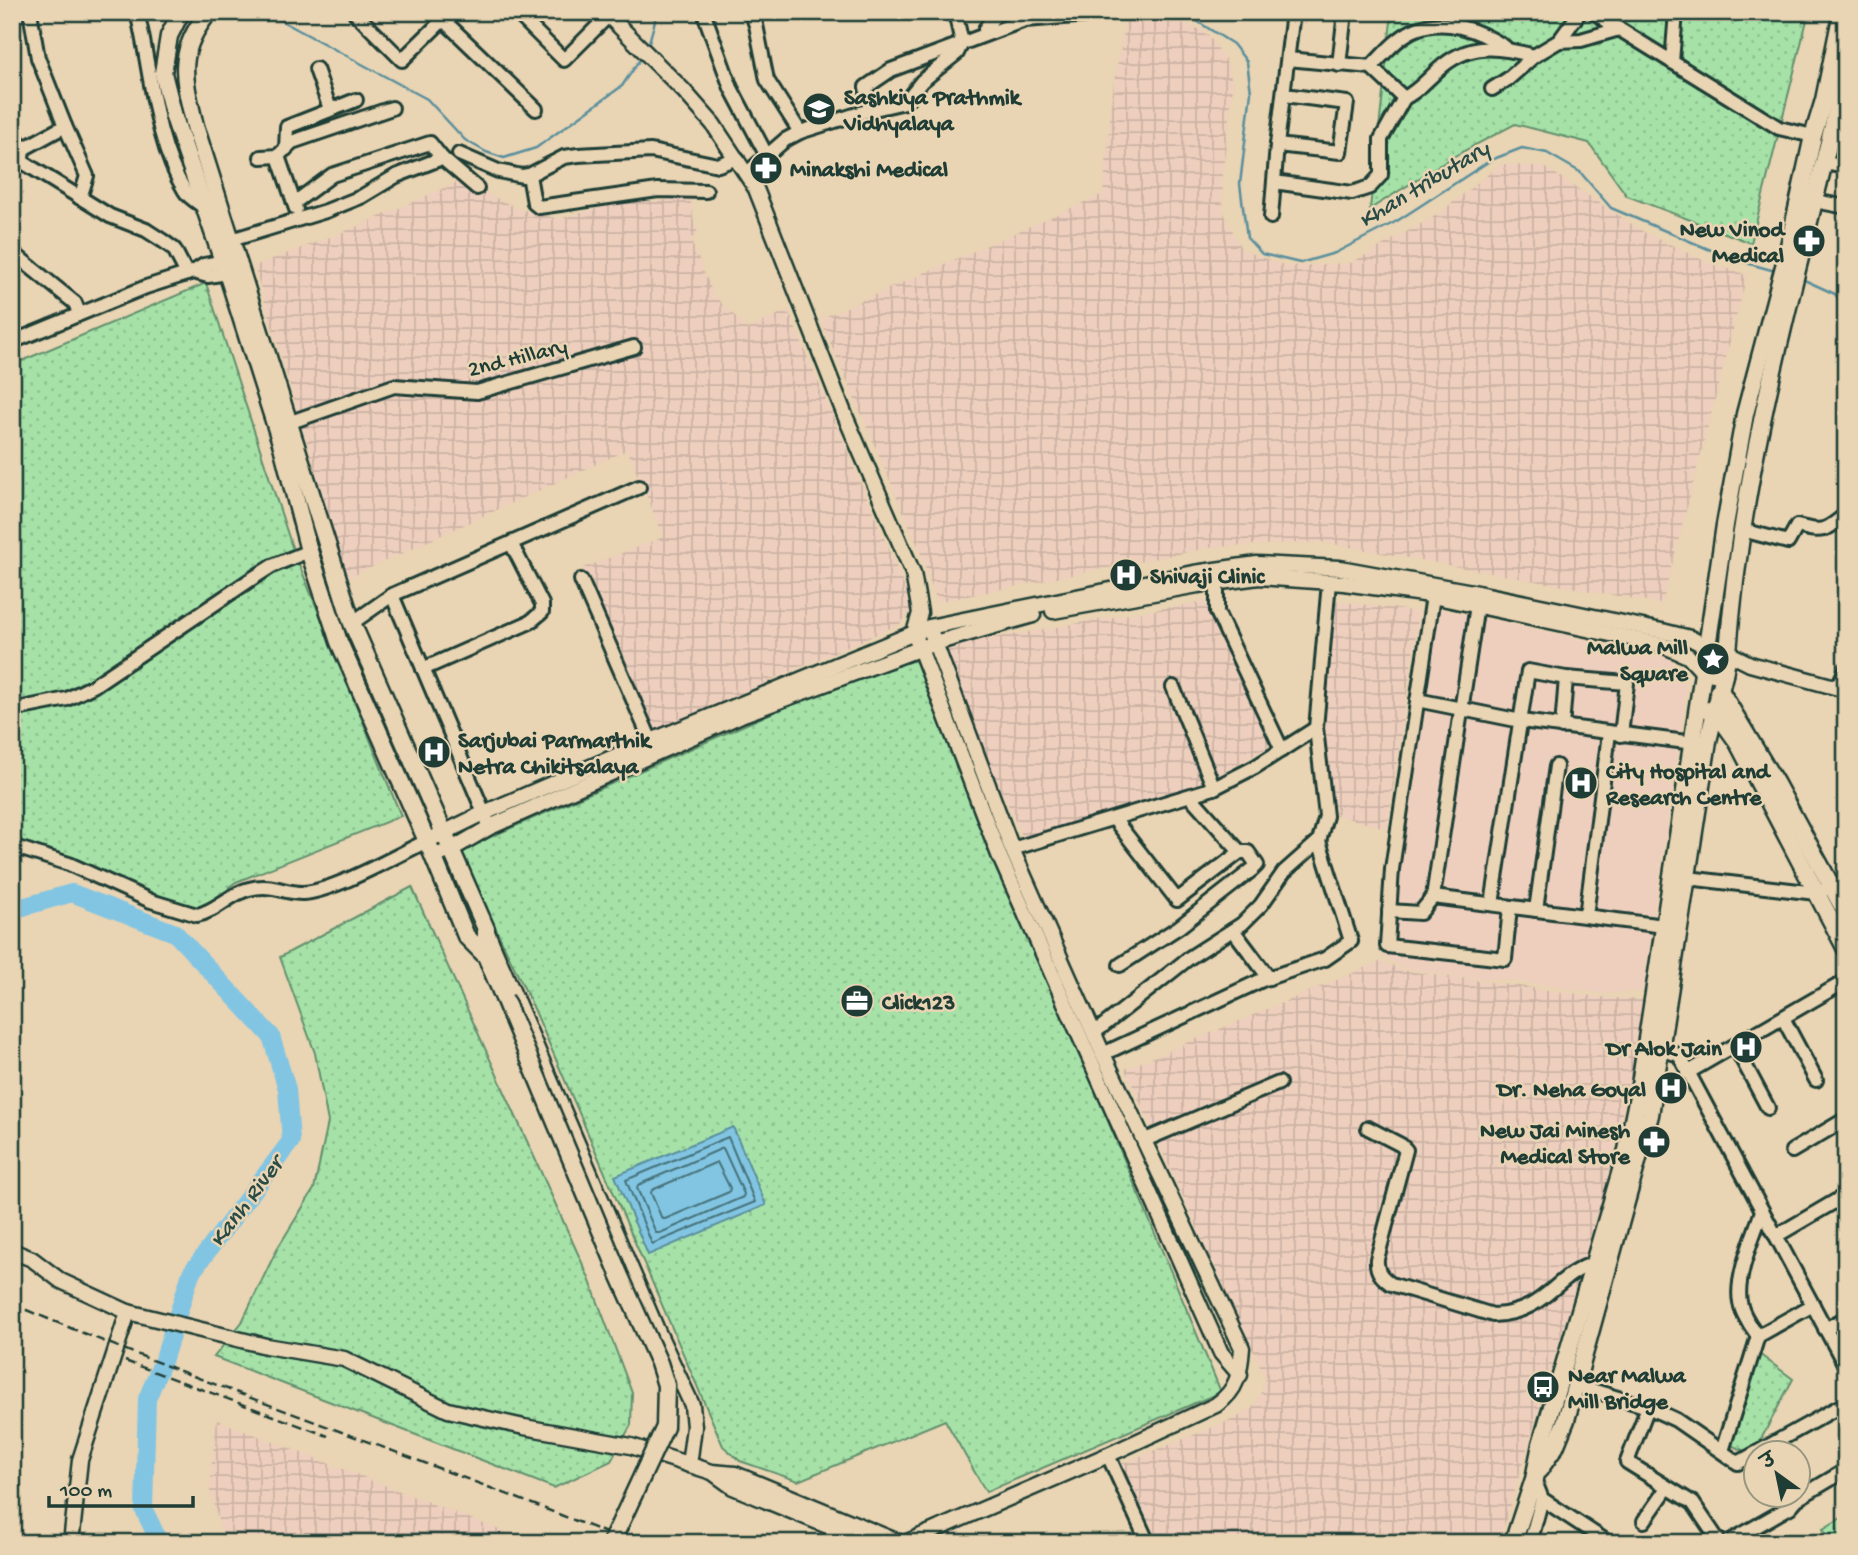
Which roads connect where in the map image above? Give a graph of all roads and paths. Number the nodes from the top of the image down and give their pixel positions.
1 (137, 12) edge
2 (181, 12) edge
3 (209, 12) edge
4 (354, 12) edge
5 (516, 12) edge
6 (751, 12) edge
7 (955, 12) edge
8 (997, 12) edge
9 (1293, 12) edge
10 (1345, 12) edge
11 (1580, 12) edge
12 (1594, 12) edge
13 (1676, 12) edge
14 (1842, 12) edge
15 (29, 13) edge
16 (607, 14) edge
17 (443, 15) edge
18 (1090, 15) dead end
19 (706, 19) dead end
20 (1619, 29) junction
21 (986, 33) junction
22 (1559, 41) junction
23 (962, 43) junction
24 (1506, 48) junction
25 (1534, 56) junction
26 (1288, 59) junction
27 (1672, 62) junction
28 (1339, 65) junction
29 (1371, 67) junction
30 (316, 69) dead end
31 (1846, 73) edge
32 (1492, 89) dead end
33 (1284, 95) junction
34 (1404, 98) junction
35 (356, 100) dead end
36 (392, 108) dead end
37 (330, 109) junction
38 (536, 109) dead end
39 (870, 110) junction
40 (65, 126) junction
41 (12, 132) edge
42 (800, 132) junction
43 (1813, 136) junction
44 (1277, 145) junction
45 (282, 152) junction
46 (459, 155) dead end
47 (766, 156) junction
48 (261, 157) dead end
49 (442, 158) junction
50 (19, 159) edge
51 (737, 159) junction
52 (1825, 163) junction
53 (1846, 167) edge
54 (746, 174) junction
55 (529, 175) junction
56 (1274, 182) junction
57 (477, 188) dead end
58 (706, 191) dead end
59 (80, 198) junction
60 (1815, 201) junction
61 (294, 203) junction
62 (1846, 207) edge
63 (206, 208) junction
64 (299, 218) junction
65 (1271, 218) dead end
66 (231, 240) junction
67 (12, 252) edge
68 (1794, 255) junction
69 (232, 266) junction
70 (190, 273) junction
71 (1786, 284) junction
72 (79, 313) junction
73 (12, 342) edge
74 (634, 347) dead end
75 (288, 423) junction
76 (639, 487) dead end
77 (1846, 514) edge
78 (1742, 530) junction
79 (510, 543) junction
80 (309, 551) junction
81 (1293, 573) junction
82 (581, 580) dead end
83 (1329, 582) junction
84 (1217, 583) junction
85 (392, 595) junction
86 (1433, 596) junction
87 (1477, 604) junction
88 (920, 613) junction
89 (352, 623) junction
90 (929, 627) junction
91 (914, 633) junction
92 (935, 643) junction
93 (1707, 647) junction
94 (920, 648) junction
95 (1728, 653) junction
96 (1750, 664) junction
97 (423, 669) junction
98 (1846, 669) edge
99 (1702, 671) junction
100 (1724, 675) junction
101 (1566, 678) junction
102 (1173, 687) dead end
103 (1702, 688) junction
104 (1841, 689) edge
105 (1721, 692) junction
106 (1417, 700) junction
107 (1699, 705) junction
108 (1463, 709) junction
109 (12, 710) edge
110 (1717, 713) junction
111 (1521, 722) junction
112 (1562, 727) junction
113 (1316, 728) junction
114 (1615, 734) junction
115 (651, 741) junction
116 (1694, 743) junction
117 (1282, 750) junction
118 (1556, 766) dead end
119 (1214, 788) junction
120 (1191, 796) junction
121 (1114, 819) junction
122 (487, 820) junction
123 (445, 832) junction
124 (427, 841) junction
125 (1318, 841) junction
126 (12, 846) edge
127 (453, 849) junction
128 (1012, 849) junction
129 (1240, 852) junction
130 (434, 857) junction
131 (1680, 877) junction
132 (1824, 890) junction
133 (1433, 897) junction
134 (1492, 904) junction
135 (1510, 907) junction
136 (1536, 910) junction
137 (1389, 911) junction
138 (1846, 914) edge
139 (1586, 916) junction
140 (1664, 926) junction
141 (486, 929) junction
142 (1233, 930) junction
143 (1846, 949) edge
144 (486, 956) junction
145 (1120, 965) dead end
146 (1269, 978) junction
147 (1846, 981) edge
148 (1783, 1018) junction
149 (1094, 1033) junction
150 (1735, 1046) junction
151 (1654, 1047) junction
152 (1103, 1054) junction
153 (1687, 1073) junction
154 (1816, 1080) dead end
155 (1279, 1083) dead end
156 (1768, 1108) dead end
157 (1846, 1119) edge
158 (1368, 1128) dead end
159 (1145, 1140) junction
160 (1792, 1151) dead end
161 (1846, 1195) edge
162 (1762, 1211) junction
163 (1776, 1236) junction
164 (12, 1251) edge
165 (1603, 1255) junction
166 (1813, 1305) junction
167 (128, 1312) junction
168 (1846, 1318) edge
169 (1825, 1329) junction
170 (1758, 1336) junction
171 (1846, 1367) edge
172 (1240, 1375) junction
173 (1575, 1385) junction
174 (1846, 1404) edge
175 (1648, 1407) junction
176 (1721, 1451) junction
177 (1108, 1455) junction
178 (689, 1465) junction
179 (1846, 1469) edge
180 (712, 1472) junction
181 (1534, 1479) junction
182 (1667, 1488) junction
183 (1542, 1499) junction
184 (1644, 1521) dead end
185 (71, 1543) edge
186 (611, 1543) edge
187 (869, 1543) edge
188 (903, 1543) edge
189 (1148, 1543) edge
190 (1513, 1543) edge
191 (1530, 1543) edge
192 (1609, 1543) edge
193 (1720, 1543) edge
194 (1727, 1543) edge

1 - 63 street
2 - 63 main road
3 - 66 main road
4 - 17 street
5 - 16 street
6 - 42 street
7 - 23 street
8 - 21 street
9 - 26 street
10 - 28 street
11 - 22 street
12 - 20 street
13 - 27 street
14 - 43 main road
15 - 40 street
16 - 51 street
17 - 38 street
18 - 21 street
19 - 47 street
20 - 22 street
20 - 27 street
21 - 23 street
22 - 25 street
23 - 39 street
23 - 39 street
24 - 25 street
24 - 29 street
24 - 34 street
25 - 32 street
26 - 28 street
26 - 33 street
27 - 43 street
28 - 29 street
29 - 34 street
30 - 37 street
31 - 52 main road
33 - 44 street
33 - 44 street
34 - 56 street
35 - 37 street
36 - 45 street
37 - 45 street
39 - 42 street
40 - 50 street
40 - 59 street
41 - 50 street
42 - 47 street
43 - 68 main road
44 - 56 street
45 - 48 street
45 - 61 street
46 - 55 street
47 - 54 street
49 - 57 street
49 - 61 street
49 - 64 street
50 - 59 street
51 - 54 street
51 - 55 street
52 - 53 street
52 - 60 main road
54 - 88 street
55 - 58 street
56 - 65 street
59 - 70 street
60 - 62 street
60 - 68 main road
61 - 64 street
63 - 69 main road
64 - 66 street
66 - 69 main road
67 - 72 street
68 - 71 main road
69 - 70 street
69 - 75 main road
69 - 80 main road
70 - 72 street
71 - 78 main road
71 - 93 main road
72 - 73 street
74 - 75 street, 2nd Hillary
75 - 89 main road
76 - 79 street
77 - 78 street
78 - 95 main road
79 - 85 street
79 - 97 street
80 - 109 street
80 - 124 main road
81 - 83 street
81 - 84 street
81 - 90 street
81 - 93 street
82 - 115 street
83 - 86 street
83 - 113 street
84 - 92 street
84 - 117 street
85 - 89 street
85 - 97 street
86 - 87 street
86 - 106 street
87 - 99 street
87 - 108 street
88 - 90 street
88 - 91 street
89 - 123 main road
90 - 91 street
90 - 92 street
91 - 94 street
91 - 115 street
92 - 94 street
92 - 128 street
93 - 95 main road
93 - 99 main road
94 - 122 street
94 - 172 street
95 - 96 street
95 - 100 main road
96 - 100 street
96 - 104 street
97 - 122 street
98 - 104 street
99 - 100 main road
99 - 103 main road
100 - 105 main road
101 - 111 street
101 - 112 street
101 - 114 street
102 - 119 street
103 - 105 main road
103 - 107 main road
105 - 110 main road
105 - 132 main road
106 - 108 street
106 - 137 street
107 - 110 main road
107 - 116 main road
108 - 111 street
108 - 133 street
110 - 131 main road
110 - 132 main road
111 - 112 street
111 - 134 street
112 - 114 street
113 - 117 street
113 - 125 street
114 - 116 street
114 - 139 street
115 - 122 street
116 - 131 main road
117 - 119 street
118 - 136 street
119 - 120 street
120 - 121 street
120 - 129 street
121 - 128 street
121 - 129 street
122 - 123 street
122 - 127 street
123 - 124 street
123 - 127 main road
124 - 126 street
124 - 130 main road
125 - 142 street
125 - 146 street
127 - 130 street
127 - 141 main road
128 - 149 street
129 - 145 street
130 - 144 main road
131 - 132 street
131 - 140 main road
131 - 151 main road
132 - 138 main road
132 - 143 main road
133 - 134 street
133 - 137 street
134 - 135 street
135 - 136 street
135 - 137 street
136 - 139 street
139 - 140 street
140 - 151 main road
141 - 144 main road
141 - 178 street
142 - 146 street
142 - 149 street
144 - 186 main road, bridge
146 - 152 street
147 - 148 street
148 - 150 street
148 - 154 street
149 - 152 street
150 - 153 street
150 - 156 street
151 - 153 street
151 - 165 main road
152 - 159 street
153 - 162 street
155 - 159 street
157 - 160 street
158 - 165 street
159 - 172 street
161 - 163 street
162 - 163 street
162 - 170 street
163 - 166 street
164 - 167 street
165 - 173 main road
165 - 181 main road
166 - 169 street
166 - 170 street
167 - 178 street
167 - 185 street
168 - 169 street
169 - 171 street
170 - 176 street
172 - 177 street
173 - 175 street
173 - 181 main road
174 - 176 street
175 - 176 street
175 - 182 street
177 - 188 street
177 - 189 street
178 - 180 street
179 - 194 street
180 - 187 street
180 - 188 street
181 - 183 street
181 - 190 main road
182 - 184 street
182 - 193 street
183 - 191 street
183 - 192 street

